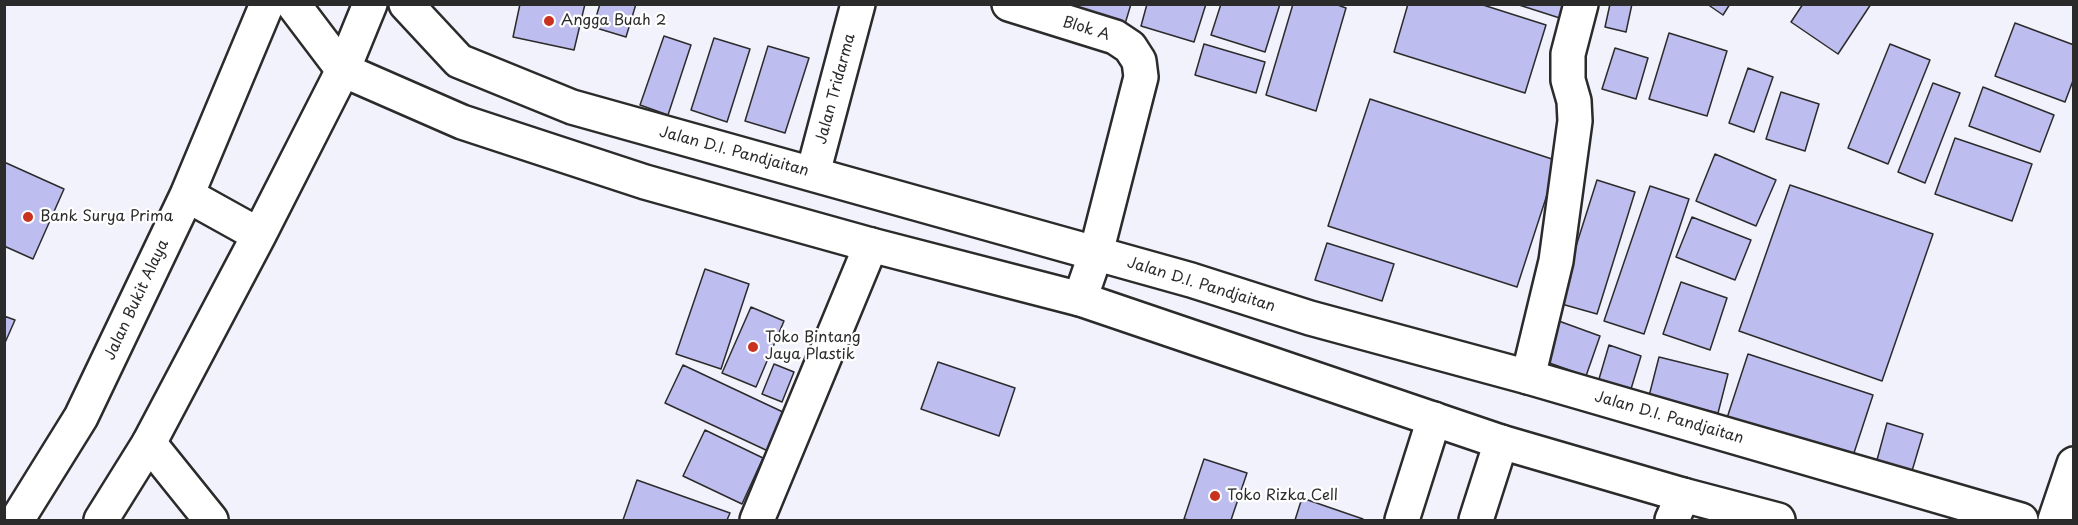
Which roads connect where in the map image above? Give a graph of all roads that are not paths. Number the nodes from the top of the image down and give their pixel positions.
1 (267, 4) edge
2 (293, 4) edge
3 (370, 4) edge
4 (406, 4) edge
5 (858, 4) edge
6 (1009, 4) edge
7 (1581, 4) edge
8 (343, 70) junction
9 (813, 173) junction
10 (187, 195) junction
11 (259, 236) junction
12 (871, 245) junction
13 (1096, 253) junction
14 (1080, 299) junction
15 (1528, 377) junction
16 (1434, 419) junction
17 (1501, 442) junction
18 (149, 443) junction
19 (2073, 464) edge
20 (1678, 508) edge
21 (17, 520) edge
22 (101, 520) edge
23 (211, 520) edge
24 (757, 520) edge
25 (1402, 520) edge
26 (1476, 520) edge
27 (1778, 520) edge
28 (2021, 520) edge
29 (2055, 520) edge

1 - 10 main road, Jalan Bukit Alaya
2 - 8 main road
3 - 8 main road
4 - 9 main road, Jalan D.I. Pandjaitan
5 - 9 main road, Jalan Tridarma
6 - 13 main road, Blok A
7 - 15 main road
8 - 11 main road
8 - 12 main road
9 - 13 main road, Jalan D.I. Pandjaitan
10 - 11 main road
10 - 21 main road, Jalan Bukit Alaya
11 - 18 main road
12 - 14 main road
12 - 24 main road
13 - 14 main road
13 - 15 main road, Jalan D.I. Pandjaitan
14 - 16 main road
15 - 28 main road, Jalan D.I. Pandjaitan
16 - 17 main road
16 - 25 main road
17 - 20 main road
17 - 26 main road
18 - 22 main road
18 - 23 main road
19 - 29 main road
20 - 27 main road

